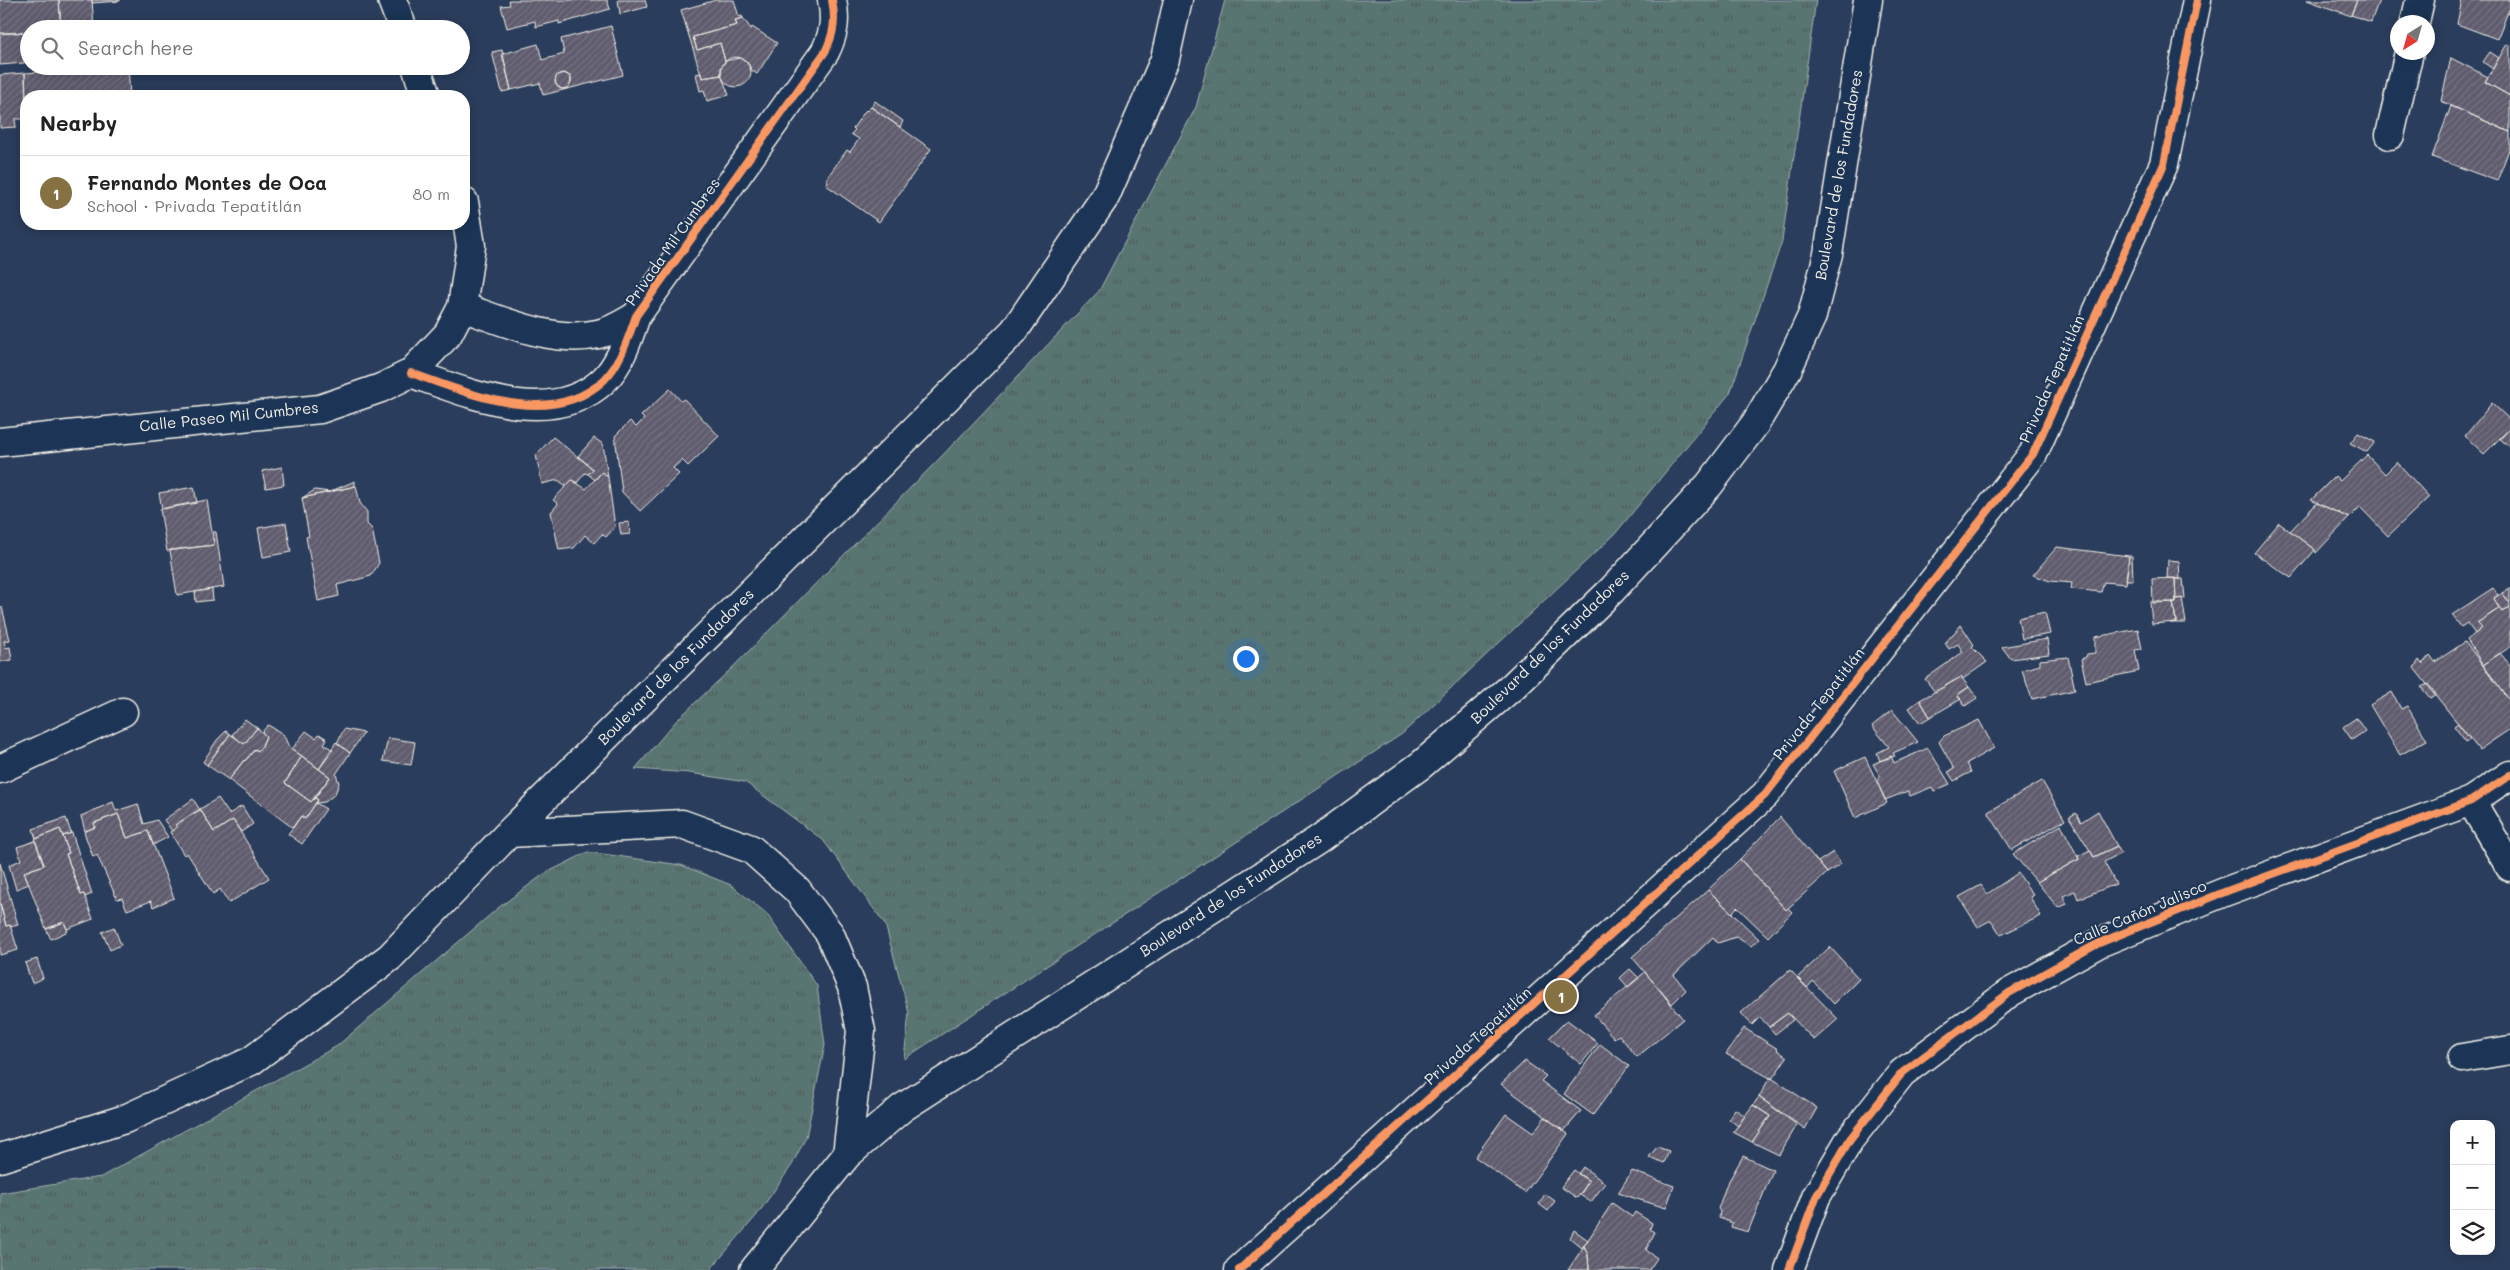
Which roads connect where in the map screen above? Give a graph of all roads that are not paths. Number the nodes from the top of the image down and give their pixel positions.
1 (392, 0) edge
2 (832, 0) edge
3 (1178, 0) edge
4 (1868, 0) edge
5 (2197, 0) edge
6 (2420, 0) edge
7 (2417, 15) edge
8 (400, 20) edge
9 (2406, 60) edge
10 (419, 75) edge
11 (424, 90) edge
12 (2390, 135) dead end
13 (469, 230) edge
14 (462, 307) junction
15 (636, 316) junction
16 (411, 373) junction
17 (0, 442) edge
18 (124, 712) dead end
19 (0, 769) edge
20 (2510, 775) edge
21 (2471, 801) junction
22 (509, 833) junction
23 (2510, 867) edge
24 (2510, 1050) edge
25 (2462, 1058) dead end
26 (847, 1155) junction
27 (0, 1158) edge
28 (754, 1270) edge
29 (1238, 1270) edge
30 (1789, 1270) edge

1 - 8 street
2 - 15 street, Privada Mil Cumbres
3 - 22 street, Boulevard de los Fundadores
4 - 26 street, Boulevard de los Fundadores
5 - 29 street, Privada Tepatitlán
6 - 7 street
9 - 12 street
10 - 11 street
13 - 14 street, Calle Paseo Mil Cumbres
14 - 15 street, Privada Mil Cumbres
14 - 16 street, Calle Paseo Mil Cumbres
15 - 16 street, Privada Mil Cumbres
16 - 17 street, Calle Paseo Mil Cumbres
18 - 19 street
20 - 21 street, Calle Cañón Jalisco
21 - 23 street
21 - 30 street, Calle Cañón Jalisco
22 - 26 street
22 - 27 street, Boulevard de los Fundadores
24 - 25 street
26 - 28 street, Boulevard de los Fundadores

